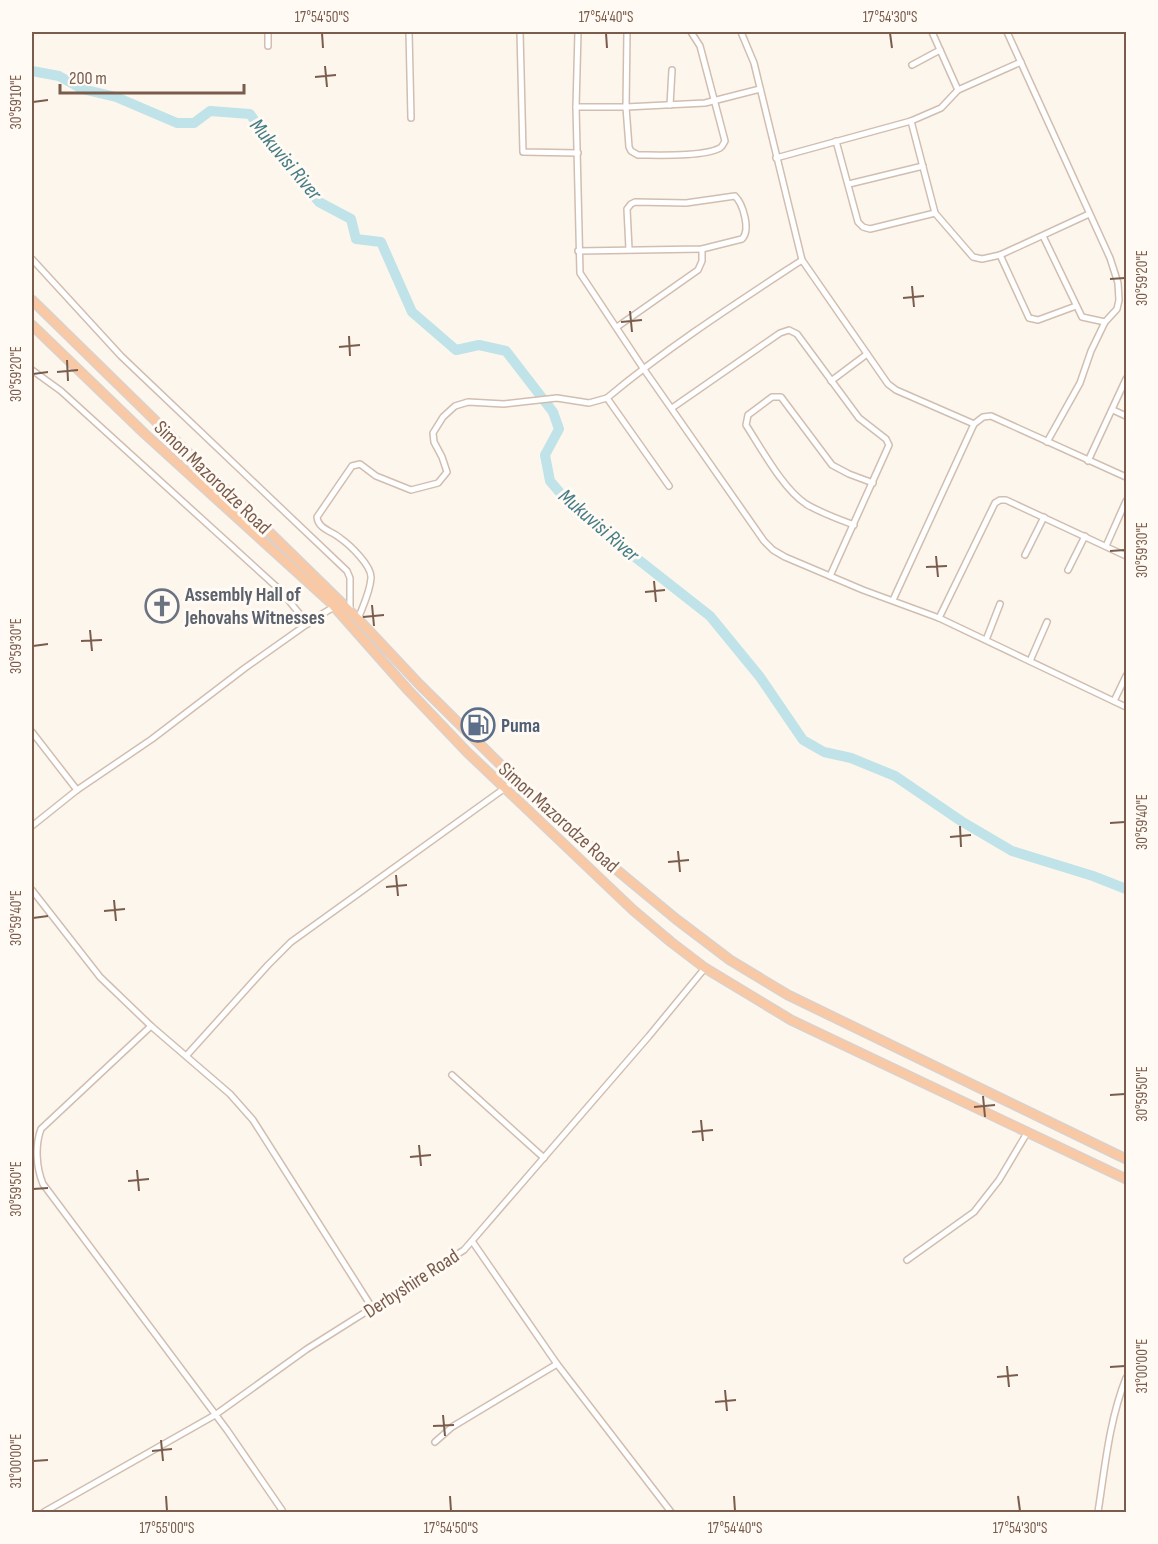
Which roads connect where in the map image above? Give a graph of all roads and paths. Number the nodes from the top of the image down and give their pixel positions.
1 (268, 32) edge
2 (409, 32) edge
3 (520, 32) edge
4 (578, 32) edge
5 (627, 32) edge
6 (691, 32) edge
7 (741, 32) edge
8 (932, 32) edge
9 (1007, 32) edge
10 (268, 46) dead end
11 (940, 50) junction
12 (1021, 62) junction
13 (912, 65) dead end
14 (672, 70) dead end
15 (760, 89) junction
16 (958, 90) junction
17 (714, 101) junction
18 (670, 105) junction
19 (576, 107) junction
20 (626, 107) junction
21 (411, 118) dead end
22 (911, 121) junction
23 (836, 141) junction
24 (578, 153) junction
25 (776, 158) junction
26 (923, 166) junction
27 (849, 184) junction
28 (935, 213) junction
29 (1089, 214) junction
30 (1043, 236) junction
31 (629, 249) junction
32 (702, 249) junction
33 (578, 251) junction
34 (1000, 255) junction
35 (32, 259) edge
36 (802, 260) junction
37 (32, 300) edge
38 (1076, 306) junction
39 (1105, 322) junction
40 (32, 325) edge
41 (617, 327) junction
42 (867, 354) junction
43 (643, 368) junction
44 (32, 370) edge
45 (1126, 379) edge
46 (831, 381) junction
47 (606, 398) junction
48 (672, 408) junction
49 (1113, 410) junction
50 (1126, 416) edge
51 (974, 424) junction
52 (1047, 442) junction
53 (1088, 461) junction
54 (1126, 477) edge
55 (873, 483) junction
56 (669, 486) dead end
57 (1126, 501) edge
58 (1044, 517) junction
59 (854, 525) junction
60 (1085, 536) junction
61 (1106, 546) junction
62 (1025, 555) dead end
63 (1126, 556) edge
64 (1068, 570) dead end
65 (830, 576) junction
66 (893, 600) junction
67 (1000, 604) dead end
68 (334, 607) junction
69 (350, 611) junction
70 (939, 618) junction
71 (358, 619) junction
72 (1047, 622) dead end
73 (308, 624) junction
74 (986, 640) junction
75 (1030, 661) junction
76 (1126, 676) edge
77 (1114, 702) junction
78 (1126, 707) edge
79 (32, 732) edge
80 (516, 780) junction
81 (504, 788) junction
82 (77, 790) junction
83 (32, 826) edge
84 (32, 890) edge
85 (705, 968) junction
86 (151, 1026) junction
87 (187, 1055) junction
88 (452, 1075) dead end
89 (1027, 1133) junction
90 (544, 1158) junction
91 (1126, 1159) edge
92 (1126, 1179) edge
93 (472, 1241) junction
94 (907, 1260) dead end
95 (373, 1309) junction
96 (557, 1364) junction
97 (1126, 1378) edge
98 (215, 1415) junction
99 (435, 1442) dead end
100 (282, 1510) dead end
101 (44, 1512) edge
102 (671, 1512) edge
103 (1098, 1512) edge

1 - 10 street
2 - 21 street
3 - 24 street
4 - 19 street
5 - 20 street
6 - 17 street
7 - 15 street
8 - 11 street
9 - 12 street
11 - 13 street
11 - 16 street
12 - 16 street
12 - 29 street
14 - 18 street
15 - 17 street
15 - 25 street
16 - 22 street
17 - 18 street
17 - 20 street
18 - 20 street
19 - 20 street
19 - 24 street
22 - 23 street
22 - 26 street
23 - 25 street
23 - 27 street
24 - 33 street
25 - 36 street
26 - 27 street
26 - 28 street
27 - 28 street
28 - 34 street
29 - 30 street
29 - 39 street
30 - 34 street
30 - 38 street
31 - 32 street
31 - 32 street
31 - 33 street
32 - 41 street
33 - 41 street
34 - 38 street
35 - 69 street
36 - 42 street
36 - 43 street
37 - 69 highway, Simon Mazorodze Road
38 - 39 street
39 - 52 street
40 - 68 highway, Simon Mazorodze Road
41 - 43 street
42 - 46 street
42 - 51 street
43 - 47 street
43 - 48 street
44 - 73 street
45 - 49 street
46 - 48 street
46 - 55 street
47 - 56 street
47 - 71 street
48 - 65 street
49 - 50 street
49 - 53 street
51 - 52 street
51 - 66 street
52 - 53 street
53 - 54 street
55 - 59 street
55 - 59 street
57 - 61 street
58 - 60 street
58 - 62 street
58 - 70 street
59 - 65 street
60 - 61 street
60 - 64 street
61 - 63 street
65 - 66 street
66 - 70 street
67 - 74 street
68 - 73 street
68 - 81 highway, Simon Mazorodze Road
69 - 71 highway, Simon Mazorodze Road
70 - 74 street
71 - 80 highway, Simon Mazorodze Road
72 - 75 street
73 - 82 street
74 - 75 street
75 - 77 street
76 - 77 street
77 - 78 street
79 - 82 street
80 - 81 street
80 - 91 highway, Simon Mazorodze Road
81 - 85 highway, Simon Mazorodze Road
81 - 87 street
82 - 83 street
84 - 86 street
85 - 89 highway, Simon Mazorodze Road
85 - 90 street, Derbyshire Road
86 - 87 street
86 - 98 street
87 - 95 street
88 - 90 street
89 - 92 highway, Simon Mazorodze Road
89 - 94 street
90 - 93 street, Derbyshire Road
93 - 95 street, Derbyshire Road
93 - 96 street
95 - 98 street, Derbyshire Road
96 - 99 street
96 - 102 street
97 - 103 street
98 - 100 street
98 - 101 street, Derbyshire Road

